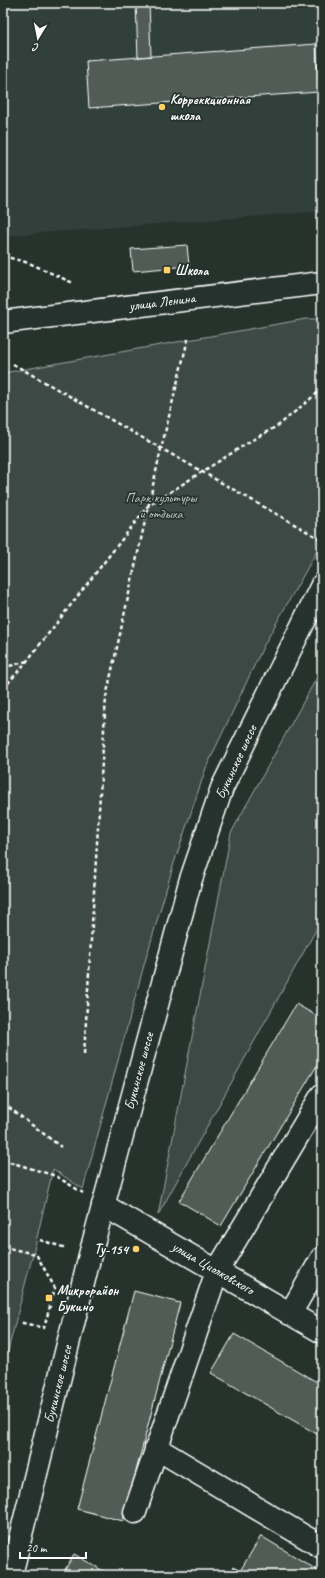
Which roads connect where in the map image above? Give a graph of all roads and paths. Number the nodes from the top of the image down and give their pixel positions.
1 (3, 256) edge
2 (73, 283) dead end
3 (322, 283) edge
4 (3, 322) edge
5 (188, 339) dead end
6 (13, 364) dead end
7 (322, 389) edge
8 (161, 449) junction
9 (202, 472) junction
10 (148, 506) junction
11 (322, 540) edge
12 (322, 585) edge
13 (27, 661) junction
14 (3, 668) edge
15 (3, 690) edge
16 (84, 1054) dead end
17 (322, 1095) edge
18 (3, 1103) edge
19 (61, 1147) dead end
20 (3, 1160) edge
21 (103, 1205) junction
22 (40, 1240) dead end
23 (3, 1247) edge
24 (66, 1248) dead end
25 (322, 1258) edge
26 (217, 1271) junction
27 (290, 1314) junction
28 (19, 1322) dead end
29 (322, 1332) edge
30 (156, 1448) junction
31 (136, 1512) dead end
32 (322, 1547) edge
33 (11, 1575) edge

1 - 2 path
3 - 4 main road, улица Ленина
5 - 8 path
6 - 8 path
7 - 9 path
8 - 9 path
8 - 10 path
9 - 10 path
9 - 11 path
10 - 13 path
10 - 16 path
12 - 21 main road, Букинское шоссе
13 - 14 path
13 - 15 path
17 - 26 main road
18 - 19 path
20 - 21 path
21 - 26 main road, улица Циолковского
21 - 33 main road, Букинское шоссе
22 - 24 path
23 - 28 path
25 - 27 main road
26 - 27 main road, улица Циолковского
26 - 30 main road
27 - 29 main road, улица Циолковского
30 - 31 main road
30 - 32 main road

